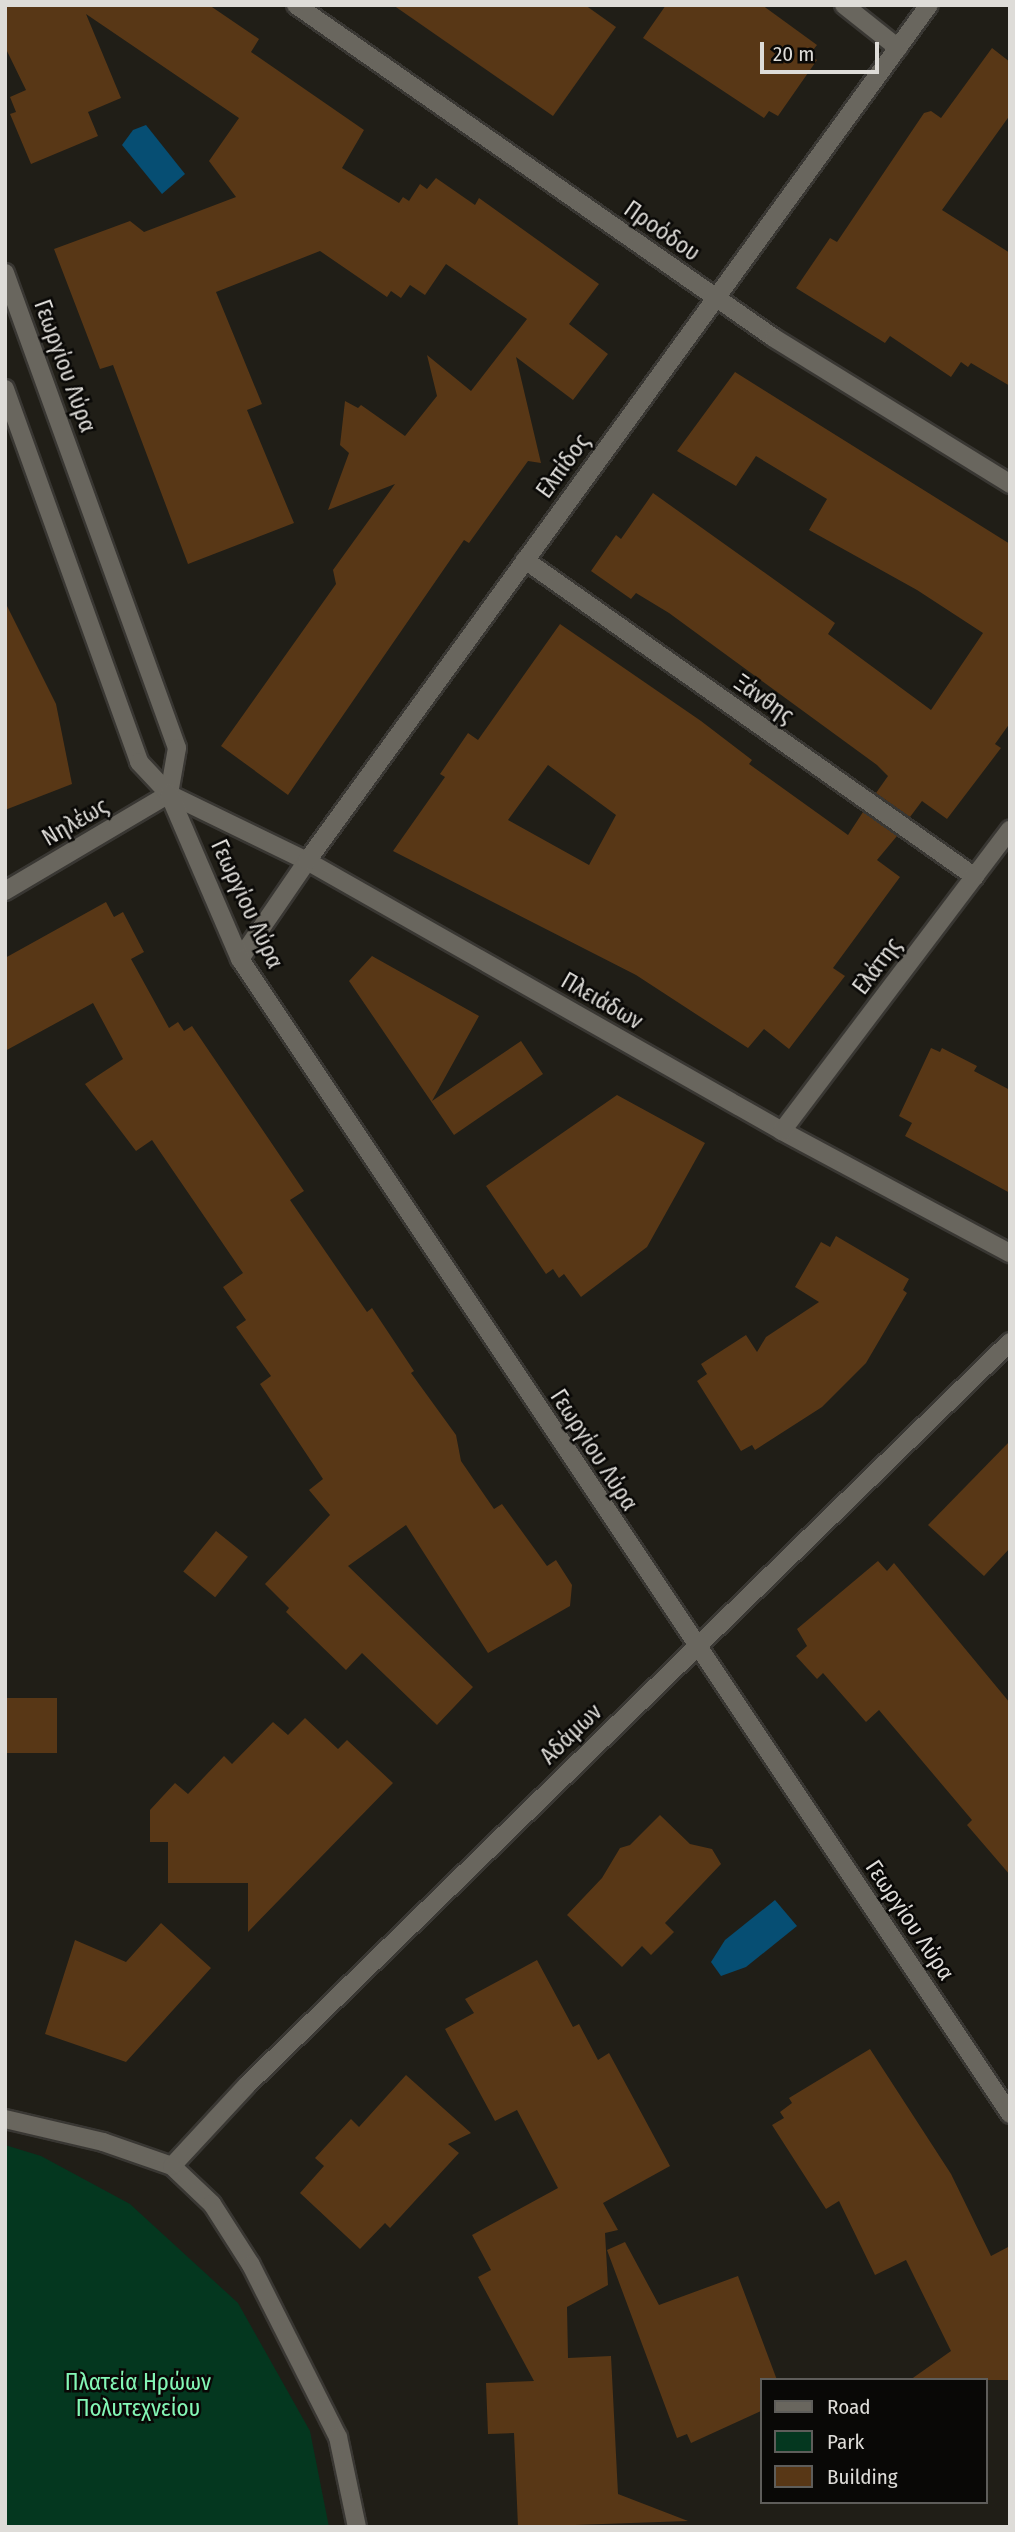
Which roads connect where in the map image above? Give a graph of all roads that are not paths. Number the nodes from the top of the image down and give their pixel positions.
1 (296, 5) edge
2 (844, 5) edge
3 (929, 5) edge
4 (898, 48) junction
5 (5, 273) edge
6 (715, 298) junction
7 (5, 389) edge
8 (1010, 484) edge
9 (525, 560) junction
10 (169, 794) junction
11 (1010, 830) edge
12 (307, 861) junction
13 (975, 877) junction
14 (5, 891) edge
15 (240, 959) junction
16 (782, 1131) junction
17 (1010, 1253) edge
18 (1010, 1342) edge
19 (696, 1648) junction
20 (1010, 2114) edge
21 (5, 2119) edge
22 (172, 2166) junction
23 (356, 2527) edge

1 - 6 street, Προόδου
2 - 4 street
3 - 4 street, Ελπίδος
4 - 6 street, Ελπίδος
5 - 10 street, Γεωργίου Λύρα
6 - 8 street, Προόδου
6 - 9 street, Ελπίδος
7 - 10 street, Γεωργίου Λύρα
9 - 12 street, Ελπίδος
9 - 13 street, Ξάνθης
10 - 12 street, Πλειάδων
10 - 14 street, Νηλέως
10 - 15 street, Γεωργίου Λύρα
11 - 13 street, Ελάτης
12 - 15 street, Ελπίδος
12 - 16 street, Πλειάδων
13 - 16 street, Ελάτης
15 - 19 street, Γεωργίου Λύρα
16 - 17 street, Πλειάδων
18 - 19 street, Αδάμων
19 - 20 street, Γεωργίου Λύρα
19 - 22 street, Αδάμων
21 - 22 street
22 - 23 street

